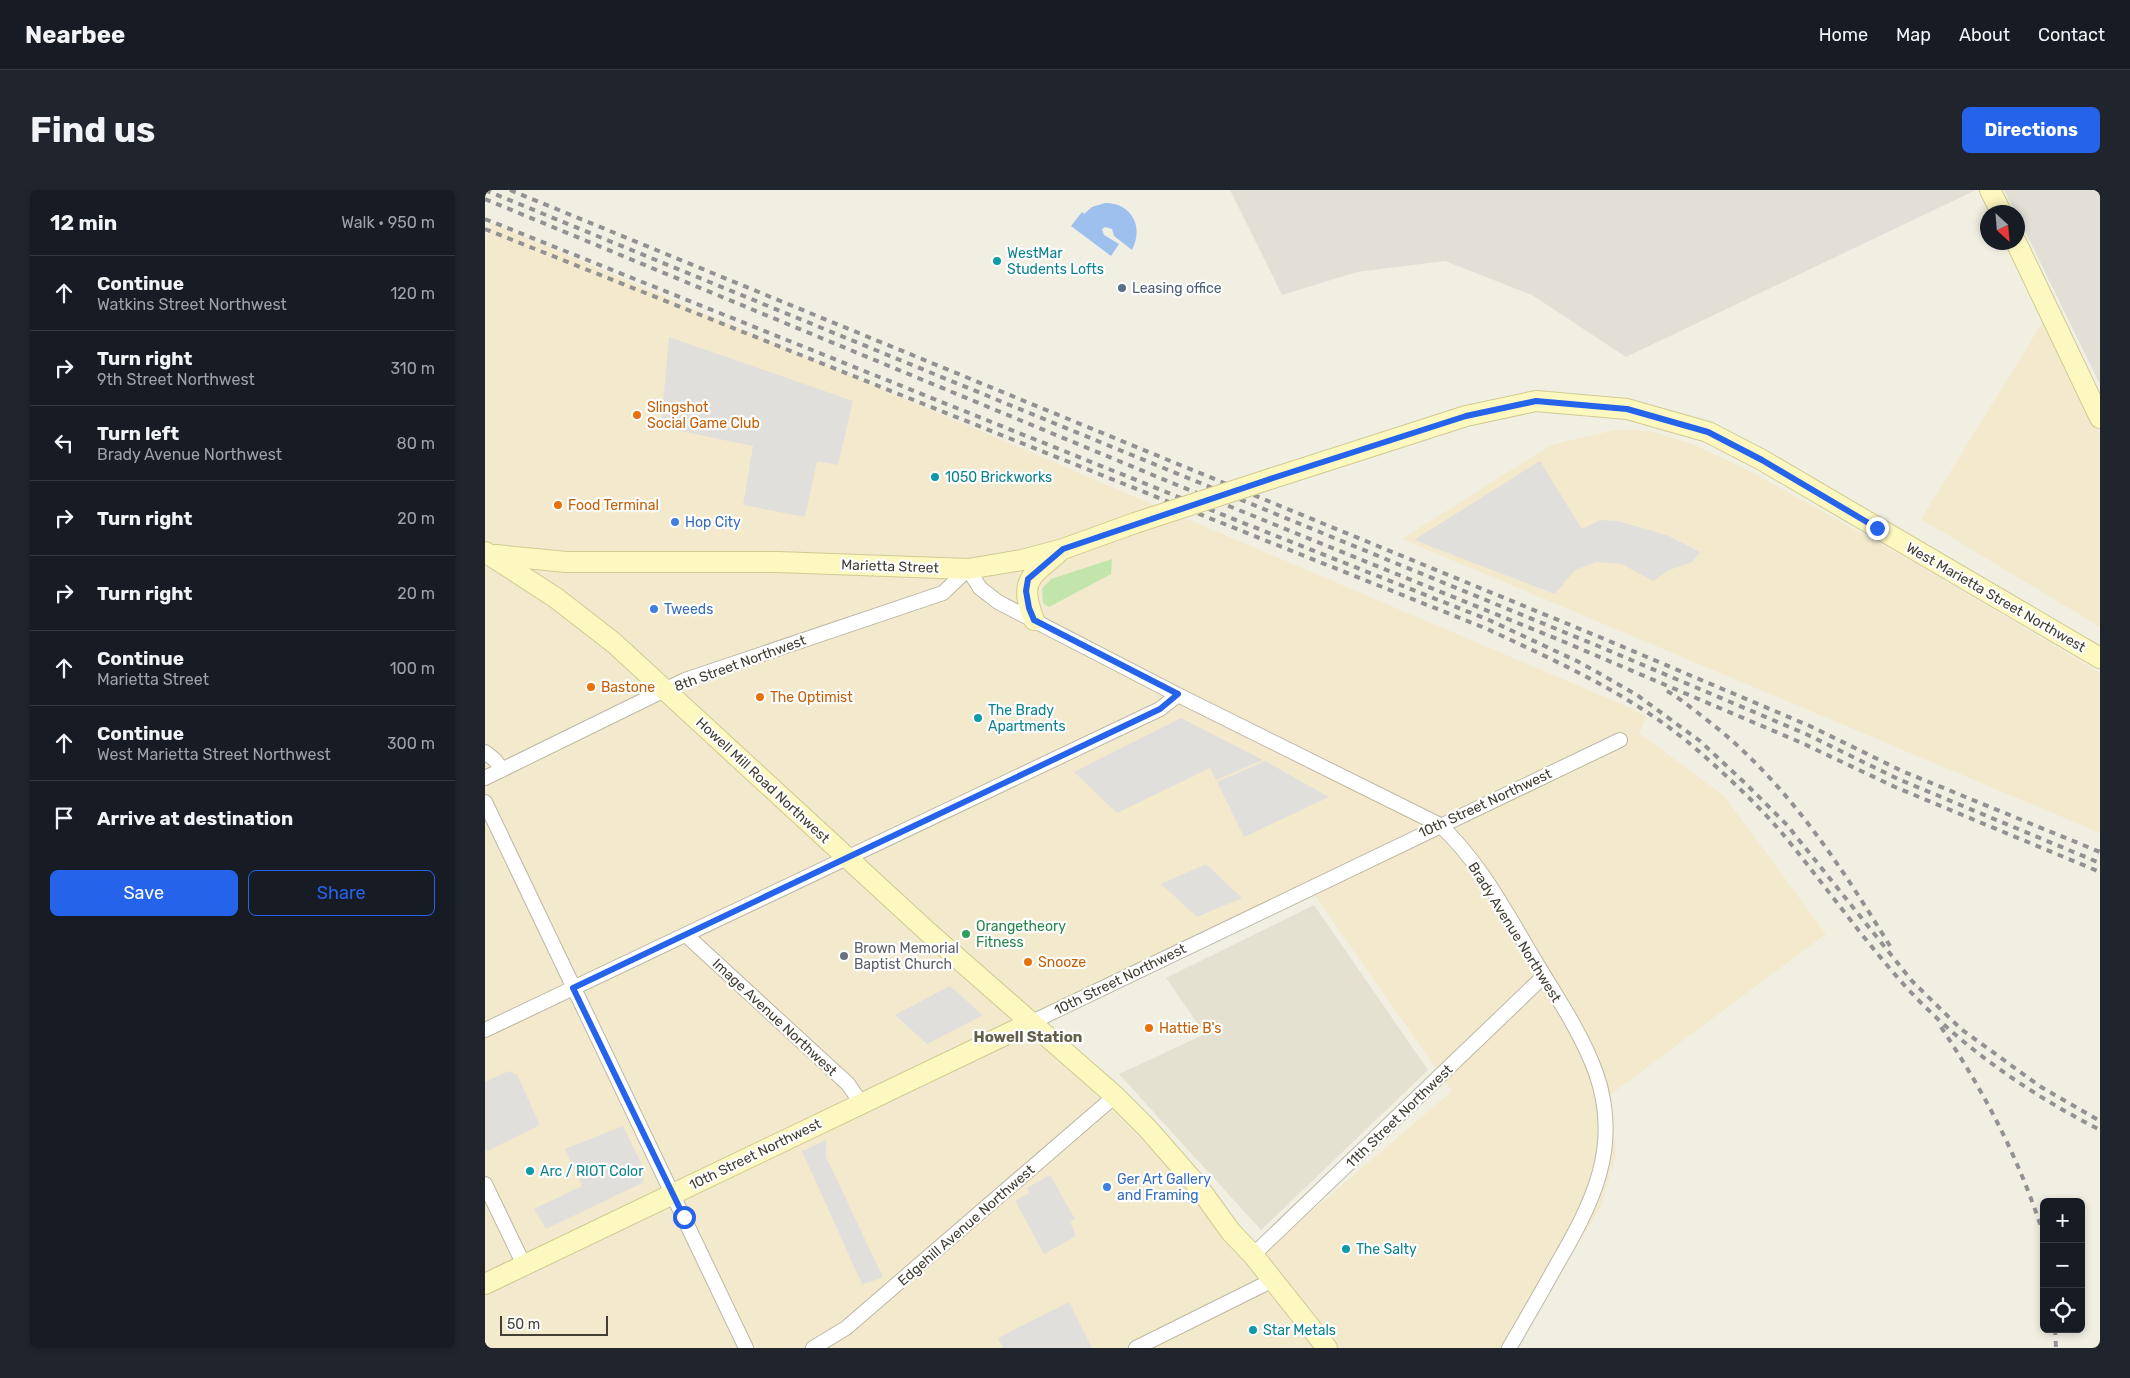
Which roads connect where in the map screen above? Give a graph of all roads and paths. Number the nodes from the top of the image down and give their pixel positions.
1 (1990, 190) edge
2 (1998, 205) edge
3 (2020, 250) edge
4 (2100, 418) edge
5 (1273, 478) joint
6 (1063, 549) junction
7 (488, 553) edge
8 (968, 569) junction
9 (1034, 620) junction
10 (2100, 658) edge
11 (666, 690) junction
12 (1178, 694) junction
13 (1620, 740) dead end
14 (485, 752) edge
15 (502, 770) junction
16 (485, 778) edge
17 (485, 802) edge
18 (1440, 825) junction
19 (847, 858) junction
20 (686, 935) junction
21 (1544, 976) junction
22 (573, 988) junction
23 (1030, 1023) junction
24 (485, 1030) edge
25 (1115, 1096) junction
26 (861, 1103) junction
27 (485, 1184) edge
28 (673, 1193) junction
29 (1253, 1255) junction
30 (523, 1265) junction
31 (1273, 1280) junction
32 (485, 1284) edge
33 (832, 1344) edge
34 (746, 1348) edge
35 (813, 1348) edge
36 (1136, 1348) edge
37 (1327, 1348) edge
38 (1509, 1348) edge

1 - 2 main road
3 - 4 main road
5 - 6 main road, Marietta Street, bridge
5 - 10 main road, West Marietta Street Northwest
6 - 8 main road, Marietta Street
6 - 9 main road
7 - 8 main road, Marietta Street
7 - 11 main road, Howell Mill Road Northwest
8 - 9 street, Brady Avenue Northwest
8 - 11 street, 8th Street Northwest
9 - 12 street, Brady Avenue Northwest
11 - 15 street, 8th Street Northwest
11 - 19 main road, Howell Mill Road Northwest
12 - 18 street, Brady Avenue Northwest
12 - 19 street
13 - 18 street, 10th Street Northwest
14 - 15 street
15 - 16 street, 8th Street Northwest
17 - 22 street
18 - 21 street, Brady Avenue Northwest
18 - 23 street, 10th Street Northwest
19 - 20 street
19 - 23 main road, Howell Mill Road Northwest
20 - 22 street
20 - 26 street, Image Avenue Northwest
21 - 29 street, 11th Street Northwest
21 - 38 street, Brady Avenue Northwest
22 - 24 street
22 - 28 street
23 - 25 main road, Howell Mill Road Northwest
23 - 26 main road, 10th Street Northwest
25 - 29 main road, Howell Mill Road Northwest
25 - 33 street, Edgehill Avenue Northwest
26 - 28 main road, 10th Street Northwest
27 - 30 street
28 - 30 main road, 10th Street Northwest
28 - 34 street
29 - 31 main road, Howell Mill Road Northwest
30 - 32 main road, 10th Street Northwest
31 - 36 street
31 - 37 main road, Howell Mill Road Northwest
33 - 35 street, Edgehill Avenue Northwest

